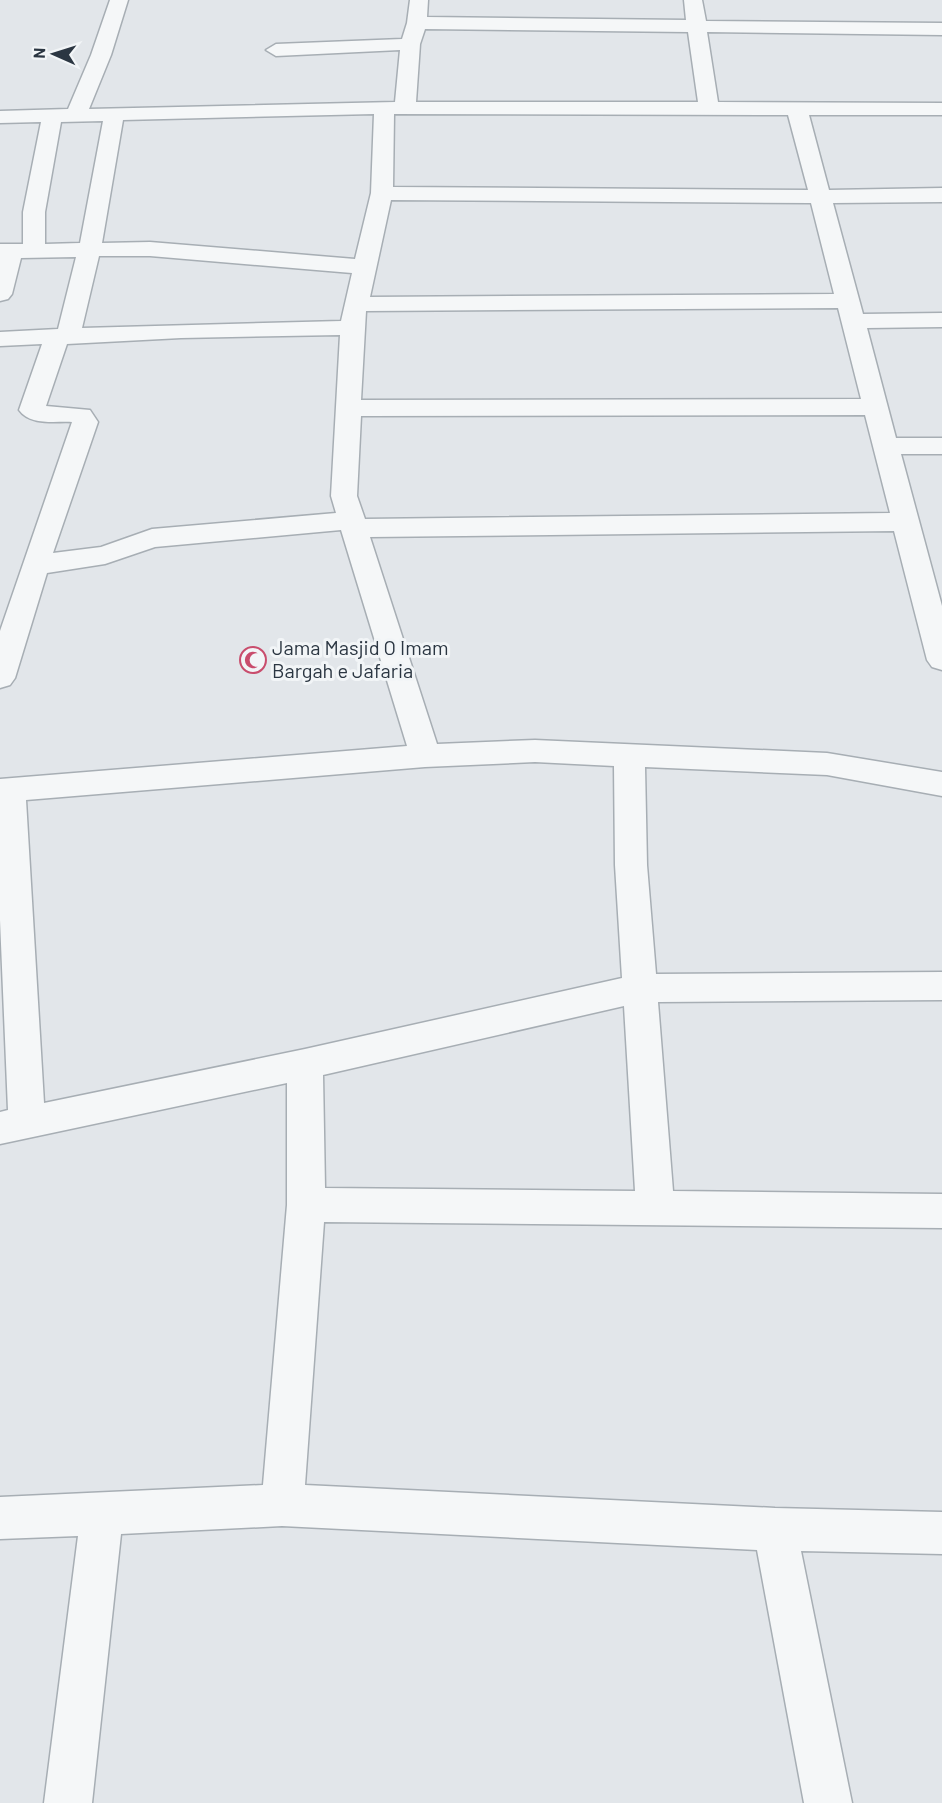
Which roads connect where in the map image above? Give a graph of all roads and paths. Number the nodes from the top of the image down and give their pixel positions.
1 (119, 0) edge
2 (419, 0) edge
3 (693, 0) edge
4 (417, 23) junction
5 (697, 27) junction
6 (942, 29) edge
7 (410, 44) junction
8 (276, 50) dead end
9 (394, 109) junction
10 (709, 109) junction
11 (797, 109) junction
12 (942, 109) edge
13 (114, 115) junction
14 (52, 116) junction
15 (76, 116) junction
16 (0, 117) edge
17 (381, 193) junction
18 (942, 195) edge
19 (820, 197) junction
20 (90, 248) junction
21 (15, 250) edge
22 (365, 267) junction
23 (0, 294) edge
24 (849, 311) junction
25 (355, 316) junction
26 (942, 320) edge
27 (63, 337) junction
28 (0, 339) edge
29 (874, 406) junction
30 (349, 408) junction
31 (885, 446) junction
32 (942, 446) edge
33 (904, 522) junction
34 (353, 524) junction
35 (36, 565) junction
36 (13, 593) edge
37 (942, 660) edge
38 (0, 678) edge
39 (425, 756) junction
40 (629, 756) junction
41 (942, 784) edge
42 (5, 791) edge
43 (942, 986) edge
44 (641, 988) junction
45 (305, 1064) junction
46 (14, 1125) edge
47 (306, 1205) junction
48 (655, 1208) junction
49 (942, 1210) edge
50 (282, 1504) junction
51 (102, 1512) junction
52 (0, 1518) edge
53 (775, 1529) junction
54 (942, 1533) edge
55 (68, 1803) edge
56 (828, 1803) edge

1 - 15 street
2 - 4 street
3 - 5 street
4 - 5 street
4 - 7 street
5 - 6 street
5 - 10 street
7 - 8 street
7 - 9 street
9 - 10 street
9 - 13 street
9 - 17 street
10 - 11 street
11 - 12 street
11 - 19 street
13 - 15 street
13 - 20 street
14 - 15 street
14 - 16 street
14 - 21 street
17 - 19 street
17 - 22 street
18 - 19 street
19 - 24 street
20 - 21 street
20 - 22 street
20 - 27 street
21 - 23 street
22 - 25 street
24 - 25 street
24 - 26 street
24 - 29 street
25 - 27 street
25 - 30 street
27 - 28 street
27 - 35 street
29 - 30 street
29 - 31 street
30 - 34 street
31 - 32 street
31 - 33 street
33 - 34 street
33 - 37 street
34 - 35 street
34 - 39 street
35 - 36 street
36 - 38 street
39 - 40 street
39 - 42 street
40 - 41 street
40 - 44 street
42 - 46 street
43 - 44 street
44 - 45 street
44 - 48 street
45 - 46 street
45 - 47 street
47 - 48 street
47 - 50 street
48 - 49 street
50 - 51 street
50 - 53 street
51 - 52 street
51 - 55 street
53 - 54 street
53 - 56 street

